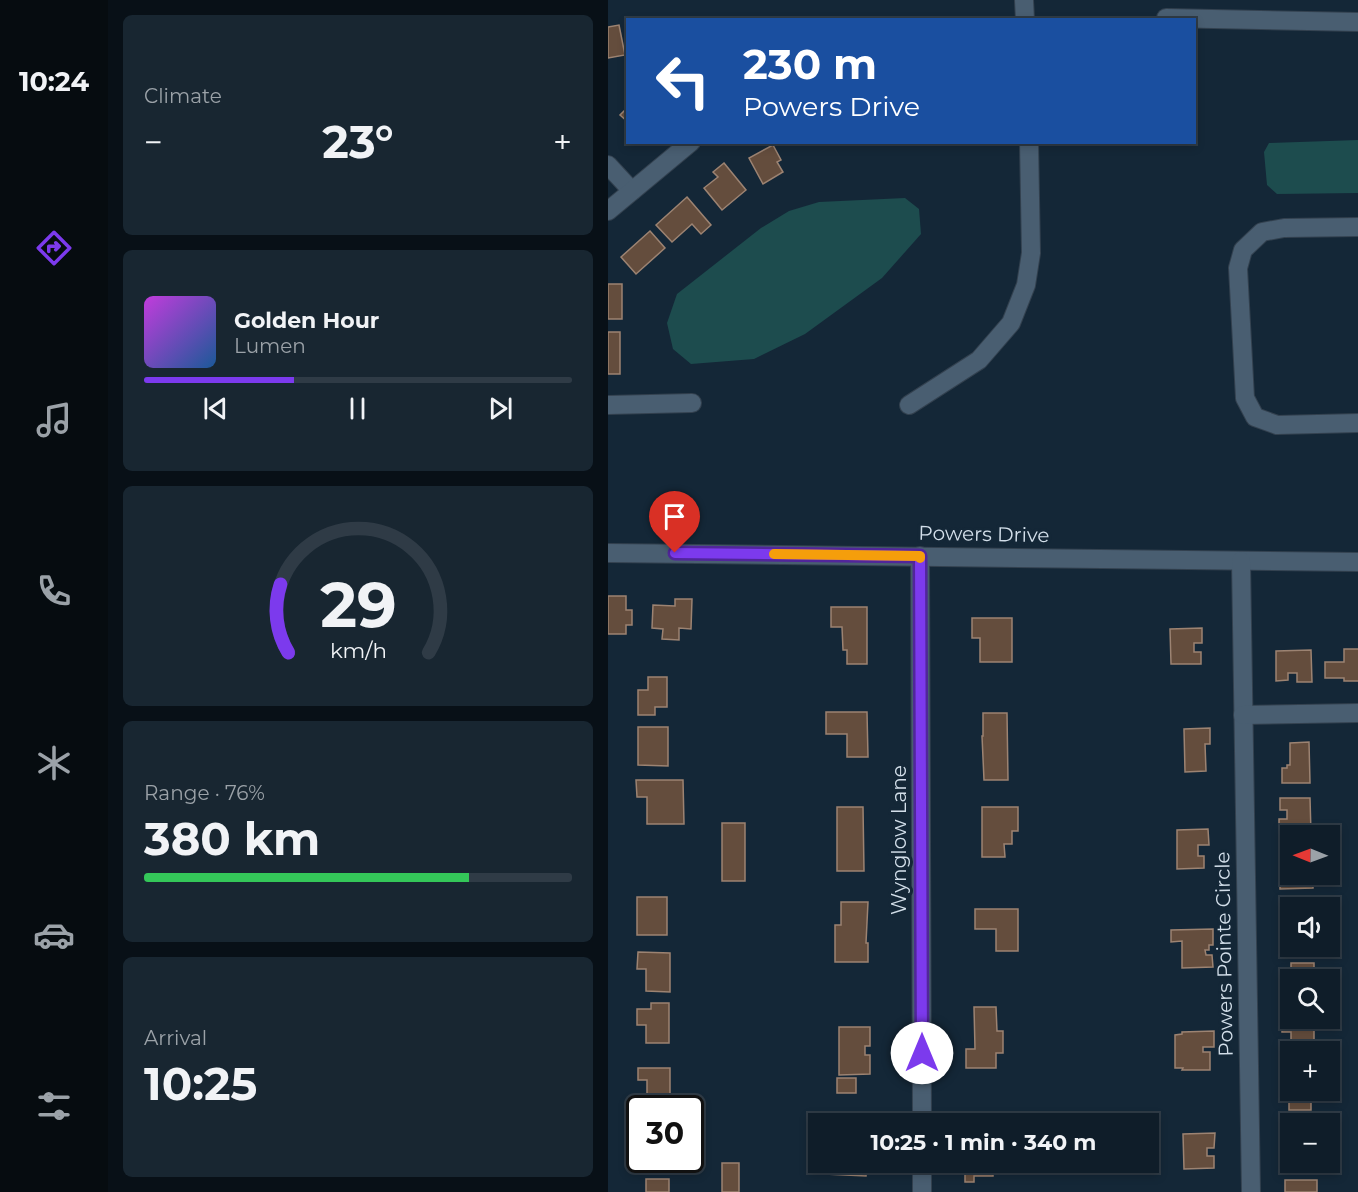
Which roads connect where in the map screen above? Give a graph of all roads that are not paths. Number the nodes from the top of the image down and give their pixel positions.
1 (1024, 0) edge
2 (1025, 18) edge
3 (1196, 19) edge
4 (1358, 22) edge
5 (689, 144) edge
6 (1029, 144) edge
7 (608, 165) edge
8 (632, 191) junction
9 (608, 211) edge
10 (1358, 227) edge
11 (692, 404) dead end
12 (608, 405) edge
13 (909, 405) dead end
14 (1358, 423) edge
15 (608, 553) edge
16 (920, 556) junction
17 (1241, 561) junction
18 (1358, 562) edge
19 (1358, 713) edge
20 (1243, 715) junction
21 (922, 1113) edge
22 (922, 1173) edge
23 (922, 1192) edge
24 (1251, 1192) edge

1 - 2 street
3 - 4 street
5 - 8 street
6 - 13 street
7 - 8 street
8 - 9 street
10 - 14 street
11 - 12 street
15 - 16 street, Powers Drive
16 - 17 street, Powers Drive
16 - 21 street, Wynglow Lane
17 - 18 street, Powers Drive
17 - 20 street, Powers Pointe Circle
19 - 20 street
20 - 24 street, Powers Pointe Circle
22 - 23 street

